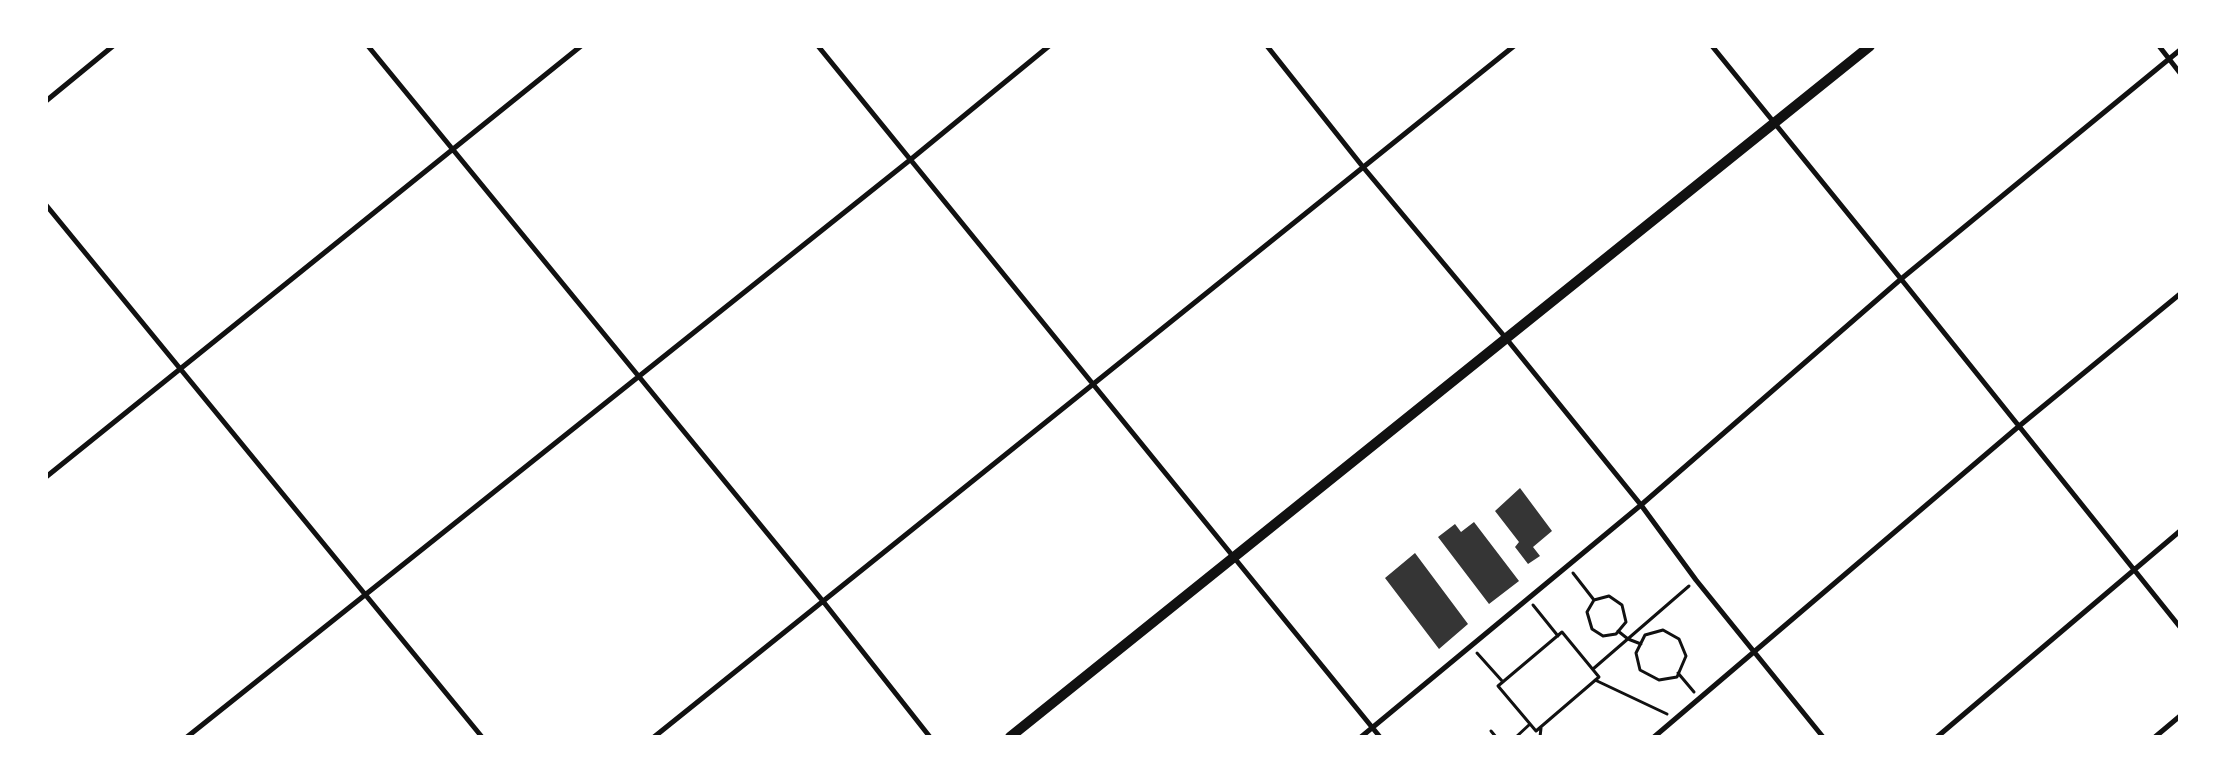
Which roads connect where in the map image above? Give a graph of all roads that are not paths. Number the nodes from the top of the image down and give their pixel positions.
1 (113, 46) edge
2 (368, 46) edge
3 (581, 46) edge
4 (818, 46) edge
5 (1049, 46) edge
6 (1266, 46) edge
7 (1514, 46) edge
8 (1712, 46) edge
9 (1870, 46) edge
10 (2159, 46) edge
11 (2180, 50) edge
12 (2169, 58) junction
13 (2180, 73) edge
14 (46, 100) edge
15 (1774, 123) junction
16 (452, 150) junction
17 (910, 160) junction
18 (1363, 167) junction
19 (46, 205) edge
20 (1901, 279) junction
21 (2180, 294) edge
22 (1505, 337) junction
23 (181, 368) junction
24 (638, 376) junction
25 (1093, 384) junction
26 (2018, 426) junction
27 (46, 477) edge
28 (1641, 505) junction
29 (2180, 530) edge
30 (1235, 558) junction
31 (2133, 570) junction
32 (366, 594) junction
33 (822, 600) junction
34 (2180, 627) edge
35 (1754, 652) junction
36 (2180, 716) edge
37 (1372, 727) junction
38 (187, 737) edge
39 (482, 737) edge
40 (654, 737) edge
41 (930, 737) edge
42 (1010, 737) edge
43 (1360, 737) edge
44 (1380, 737) edge
45 (1654, 737) edge
46 (1823, 737) edge
47 (1937, 737) edge
48 (2155, 737) edge

1 - 14 street
2 - 16 street
3 - 16 street
4 - 17 street
5 - 17 street
6 - 18 street
7 - 18 street
8 - 15 street
9 - 15 main road
10 - 12 street
11 - 12 street
12 - 13 street
12 - 20 street
15 - 20 street
15 - 22 main road
16 - 23 street
16 - 24 street
17 - 24 street
17 - 25 street
18 - 22 street
18 - 25 street
19 - 23 street
20 - 26 street
20 - 28 street
21 - 26 street
22 - 28 street
22 - 30 main road
23 - 27 street
23 - 32 street
24 - 32 street
24 - 33 street
25 - 30 street
25 - 33 street
26 - 31 street
26 - 35 street
28 - 35 street
28 - 37 street
29 - 31 street
30 - 37 street
30 - 42 main road
31 - 34 street
31 - 47 street
32 - 38 street
32 - 39 street
33 - 40 street
33 - 41 street
35 - 45 street
35 - 46 street
36 - 48 street
37 - 43 street
37 - 44 street

